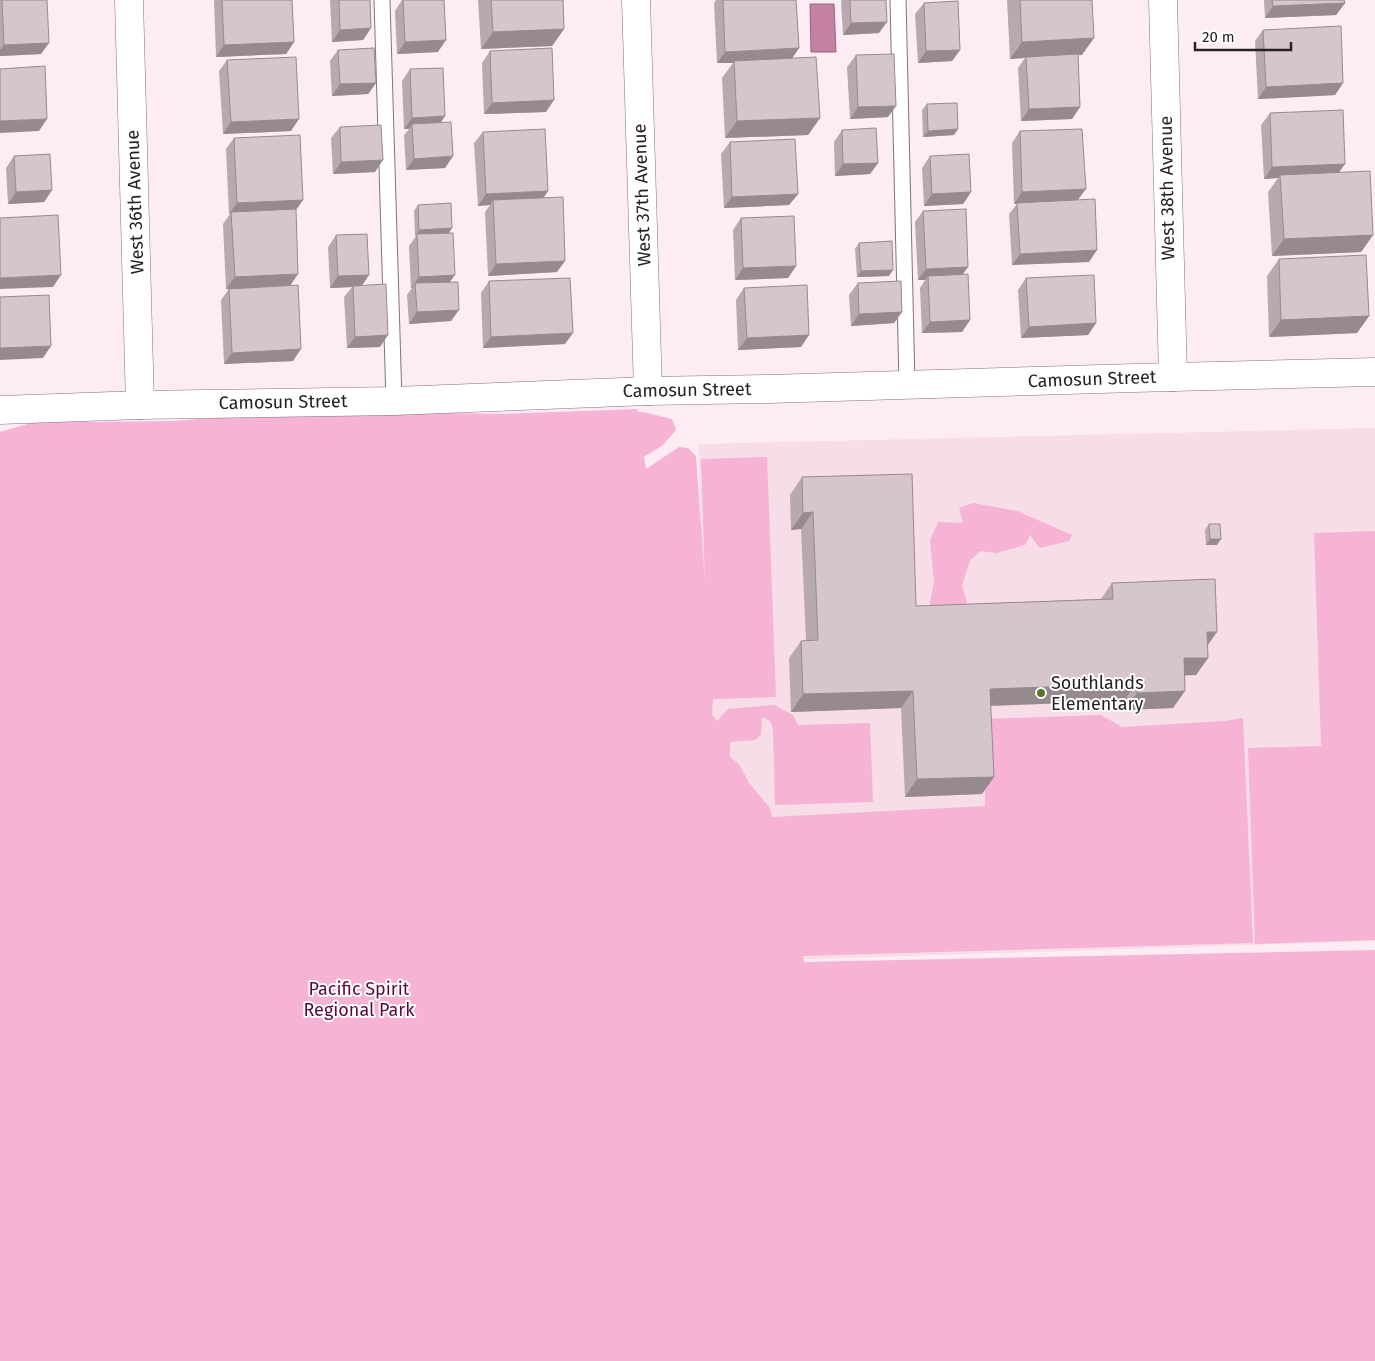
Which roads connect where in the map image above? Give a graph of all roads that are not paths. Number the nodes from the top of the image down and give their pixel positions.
1 (129, 0) edge
2 (382, 0) edge
3 (636, 0) edge
4 (898, 0) edge
5 (1163, 0) edge
6 (1375, 372) edge
7 (1173, 376) junction
8 (908, 384) junction
9 (648, 391) junction
10 (394, 401) junction
11 (140, 404) junction
12 (0, 410) edge

1 - 11 street, West 36th Avenue
2 - 10 lane
3 - 9 street, West 37th Avenue
4 - 8 lane
5 - 7 street, West 38th Avenue
6 - 7 street, Camosun Street
7 - 8 street, Camosun Street
8 - 9 street, Camosun Street
9 - 10 street, Camosun Street
10 - 11 street, Camosun Street
11 - 12 street, Camosun Street

